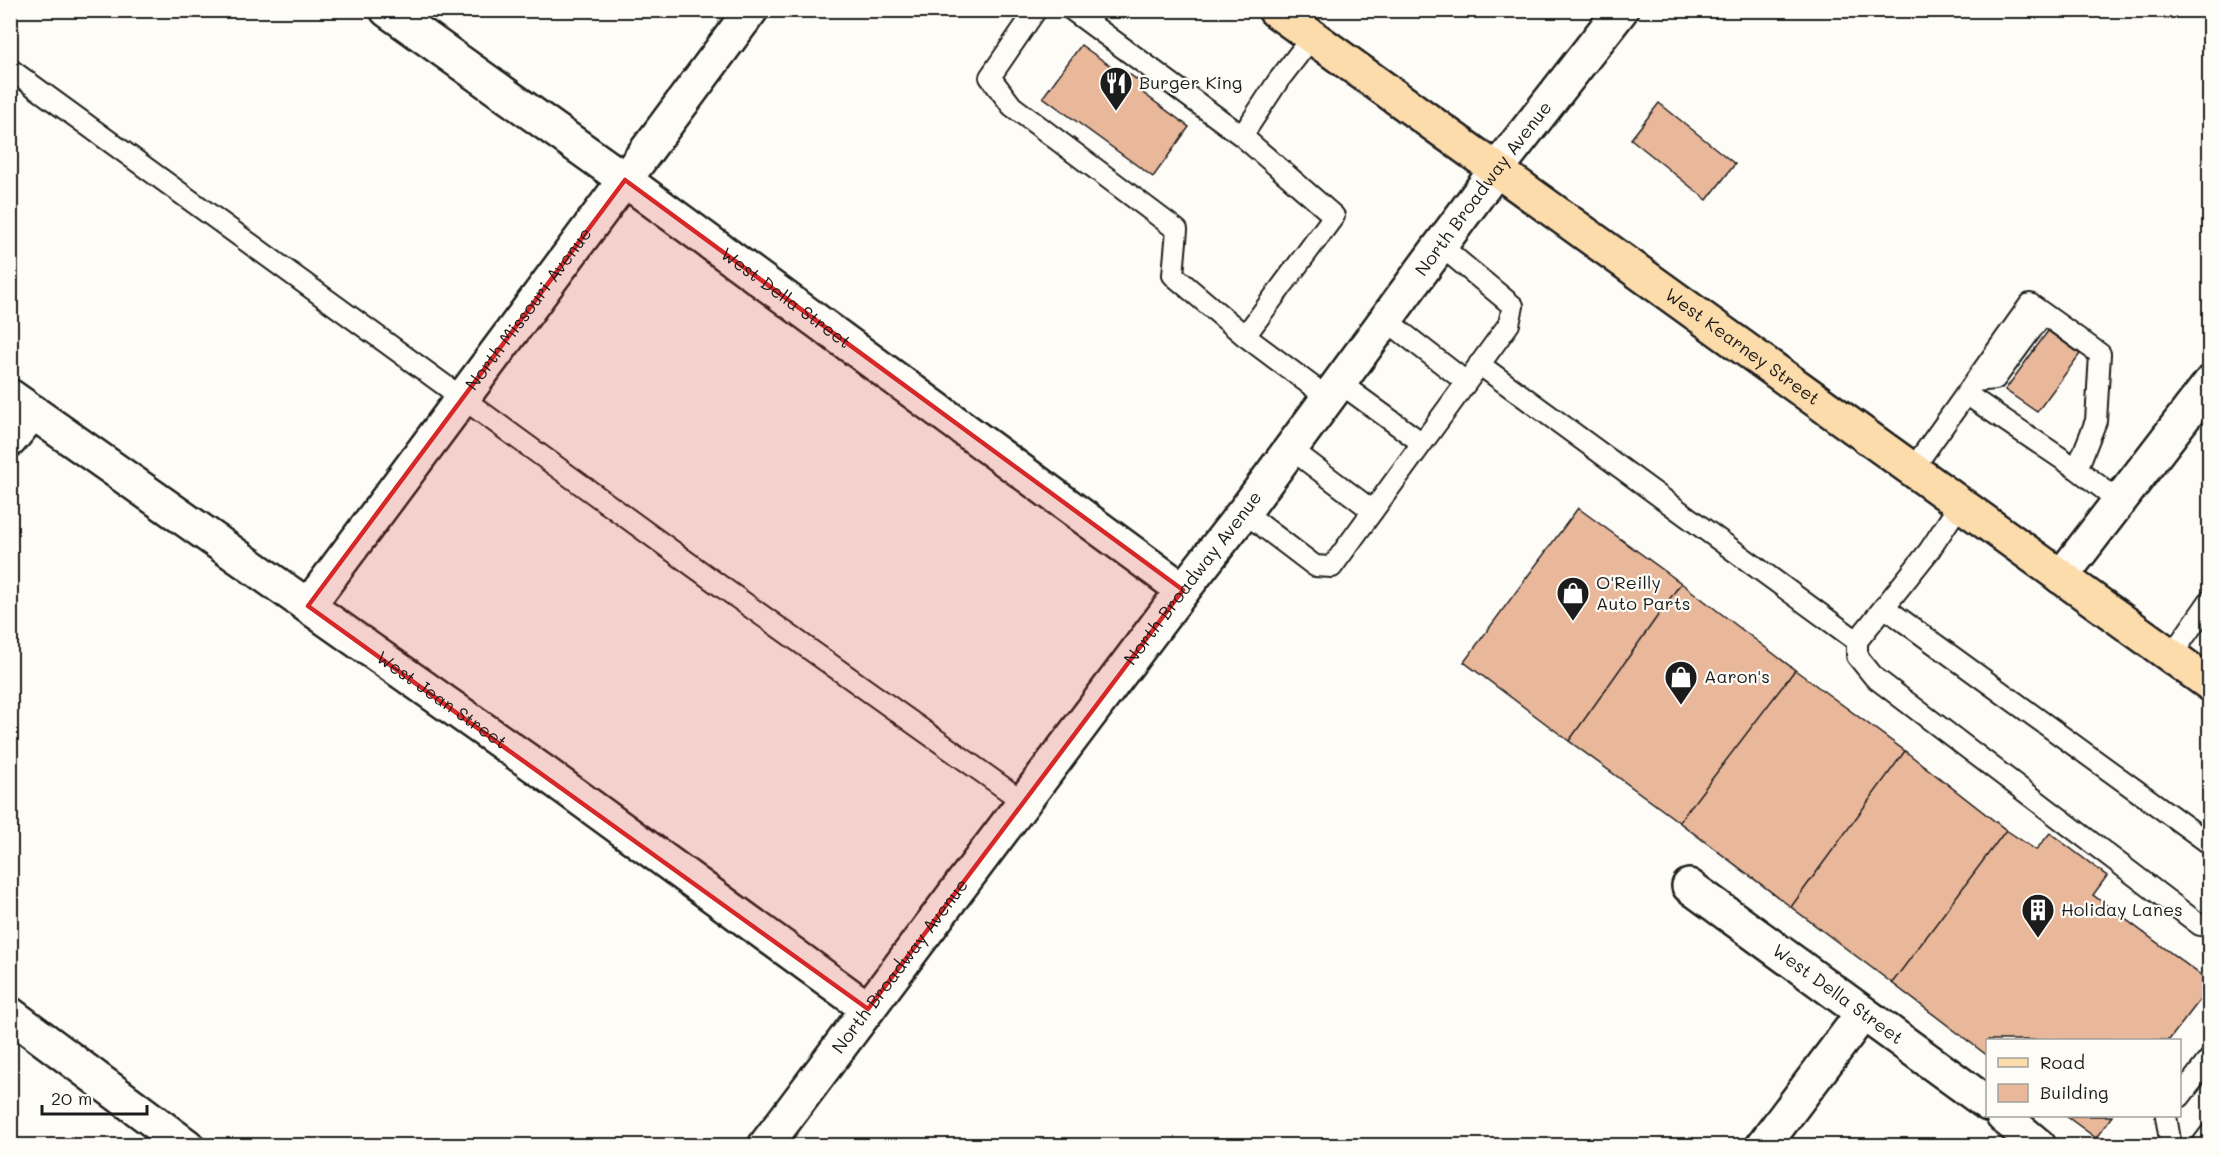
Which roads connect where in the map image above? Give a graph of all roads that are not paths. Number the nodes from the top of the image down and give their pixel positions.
1 (387, 10) edge
2 (752, 10) edge
3 (1036, 10) edge
4 (1072, 10) edge
5 (1275, 10) edge
6 (1621, 10) edge
7 (1312, 37) junction
8 (10, 69) edge
9 (1242, 136) junction
10 (1496, 170) junction
11 (625, 180) junction
12 (1441, 246) junction
13 (1386, 320) junction
14 (1245, 336) junction
15 (1479, 364) junction
16 (1466, 382) junction
17 (2210, 383) edge
18 (1970, 387) junction
19 (1334, 390) junction
20 (463, 397) junction
21 (22, 404) edge
22 (10, 440) edge
23 (1422, 443) junction
24 (1291, 449) junction
25 (2077, 469) junction
26 (1912, 470) junction
27 (2119, 501) junction
28 (1960, 504) junction
29 (1373, 511) junction
30 (1244, 513) junction
31 (2061, 577) junction
32 (1183, 590) junction
33 (2210, 600) edge
34 (308, 606) junction
35 (1884, 607) junction
36 (1857, 641) junction
37 (2170, 656) junction
38 (2210, 684) edge
39 (1024, 802) junction
40 (2210, 844) edge
41 (1689, 886) dead end
42 (2205, 926) edge
43 (868, 1009) junction
44 (1863, 1013) junction
45 (10, 1014) edge
46 (2210, 1058) edge
47 (2181, 1096) edge
48 (1986, 1103) edge
49 (2004, 1117) edge
50 (2166, 1117) edge
51 (2210, 1134) edge
52 (187, 1146) edge
53 (765, 1146) edge
54 (1763, 1146) edge
55 (2039, 1146) edge
56 (2171, 1146) edge
57 (2201, 1146) edge

1 - 11 street, West Della Street
2 - 11 street, North Missouri Avenue
3 - 14 lane
4 - 9 lane
5 - 7 main road, West Kearney Street
6 - 10 street, North Broadway Avenue
7 - 9 lane
7 - 10 main road, West Kearney Street
8 - 20 lane
9 - 14 lane
10 - 12 street, North Broadway Avenue
10 - 26 main road, West Kearney Street
11 - 20 street, North Missouri Avenue
11 - 32 street, West Della Street
12 - 13 street, North Broadway Avenue
12 - 15 lane
13 - 16 lane
13 - 19 street, North Broadway Avenue
14 - 19 lane
15 - 16 lane
15 - 36 lane
16 - 23 lane
17 - 27 street
18 - 25 lane
18 - 25 lane
18 - 26 lane
19 - 23 lane
19 - 24 street, North Broadway Avenue
20 - 34 street, North Missouri Avenue
20 - 39 lane
21 - 22 street
21 - 34 street, West Jean Street
23 - 29 lane
24 - 29 lane
24 - 30 street, North Broadway Avenue
25 - 27 lane
26 - 28 main road, West Kearney Street
27 - 31 street
28 - 31 main road, West Kearney Street
28 - 35 lane
29 - 30 lane
30 - 32 street, North Broadway Avenue
31 - 37 main road, West Kearney Street
32 - 39 street, North Broadway Avenue
33 - 37 lane
34 - 43 street, West Jean Street
35 - 36 lane
35 - 40 lane
36 - 42 lane
37 - 38 main road, West Kearney Street
39 - 43 street, North Broadway Avenue
41 - 44 street, West Della Street
43 - 53 street, North Broadway Avenue
44 - 48 street, West Della Street
44 - 54 street
45 - 52 street
46 - 47 lane
49 - 55 street
50 - 56 lane
51 - 57 lane

